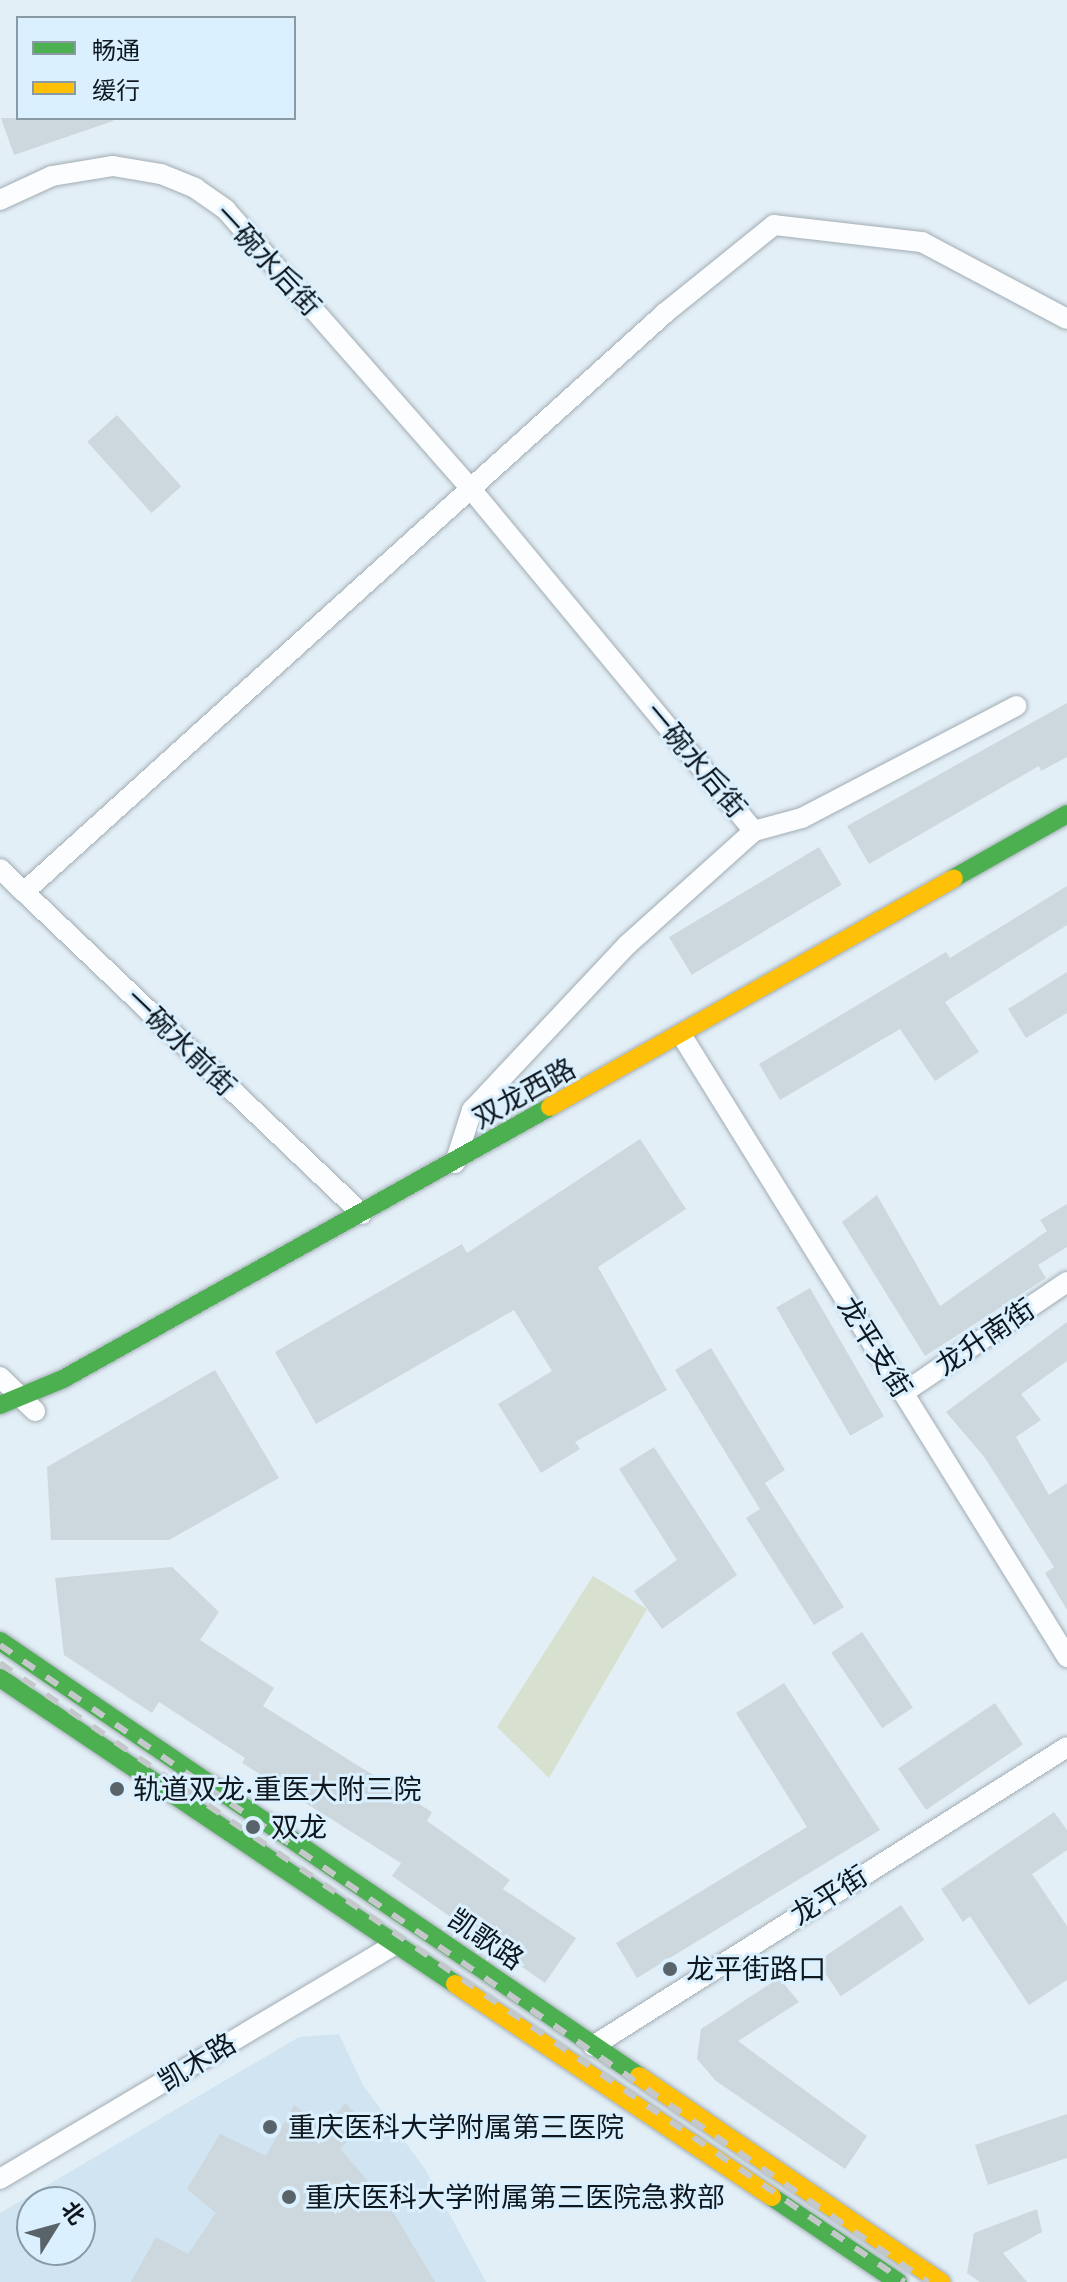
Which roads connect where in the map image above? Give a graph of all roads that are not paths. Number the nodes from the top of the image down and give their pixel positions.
1 (0, 200) edge
2 (1067, 319) edge
3 (471, 489) junction
4 (1016, 706) dead end
5 (1067, 814) edge
6 (754, 831) junction
7 (1067, 836) edge
8 (0, 869) edge
9 (24, 892) junction
10 (906, 928) dead end
11 (690, 1048) junction
12 (458, 1176) junction
13 (372, 1223) junction
14 (1067, 1282) edge
15 (180, 1337) dead end
16 (0, 1377) edge
17 (903, 1393) junction
18 (28, 1404) junction
19 (0, 1405) edge
20 (0, 1425) edge
21 (0, 1641) edge
22 (1067, 1657) edge
23 (0, 1678) edge
24 (1067, 1747) edge
25 (394, 1945) junction
26 (593, 2046) junction
27 (0, 2179) edge
28 (898, 2282) edge
29 (941, 2282) edge

1 - 3 street, 一碗水后街
2 - 3 street
3 - 6 street, 一碗水后街
3 - 9 street
4 - 6 street
5 - 11 main road, 双龙西路
6 - 12 street, 一碗水后街
7 - 10 main road
8 - 9 street, 一碗水前街
9 - 13 street, 一碗水前街
11 - 12 main road, 双龙西路
11 - 17 street, 龙平支街
12 - 13 main road, 双龙西路
13 - 18 main road, 双龙西路
14 - 17 street, 龙升南街
15 - 18 main road, 双龙西路
16 - 18 street
17 - 22 street, 龙平支街
18 - 19 main road, 双龙西路
18 - 20 main road, 双龙西路
21 - 26 main road, 凯歌路
23 - 25 main road, 凯歌路
24 - 26 street, 龙平街
25 - 27 street, 凯木路
25 - 28 main road, 凯歌路
26 - 29 main road, 凯歌路

